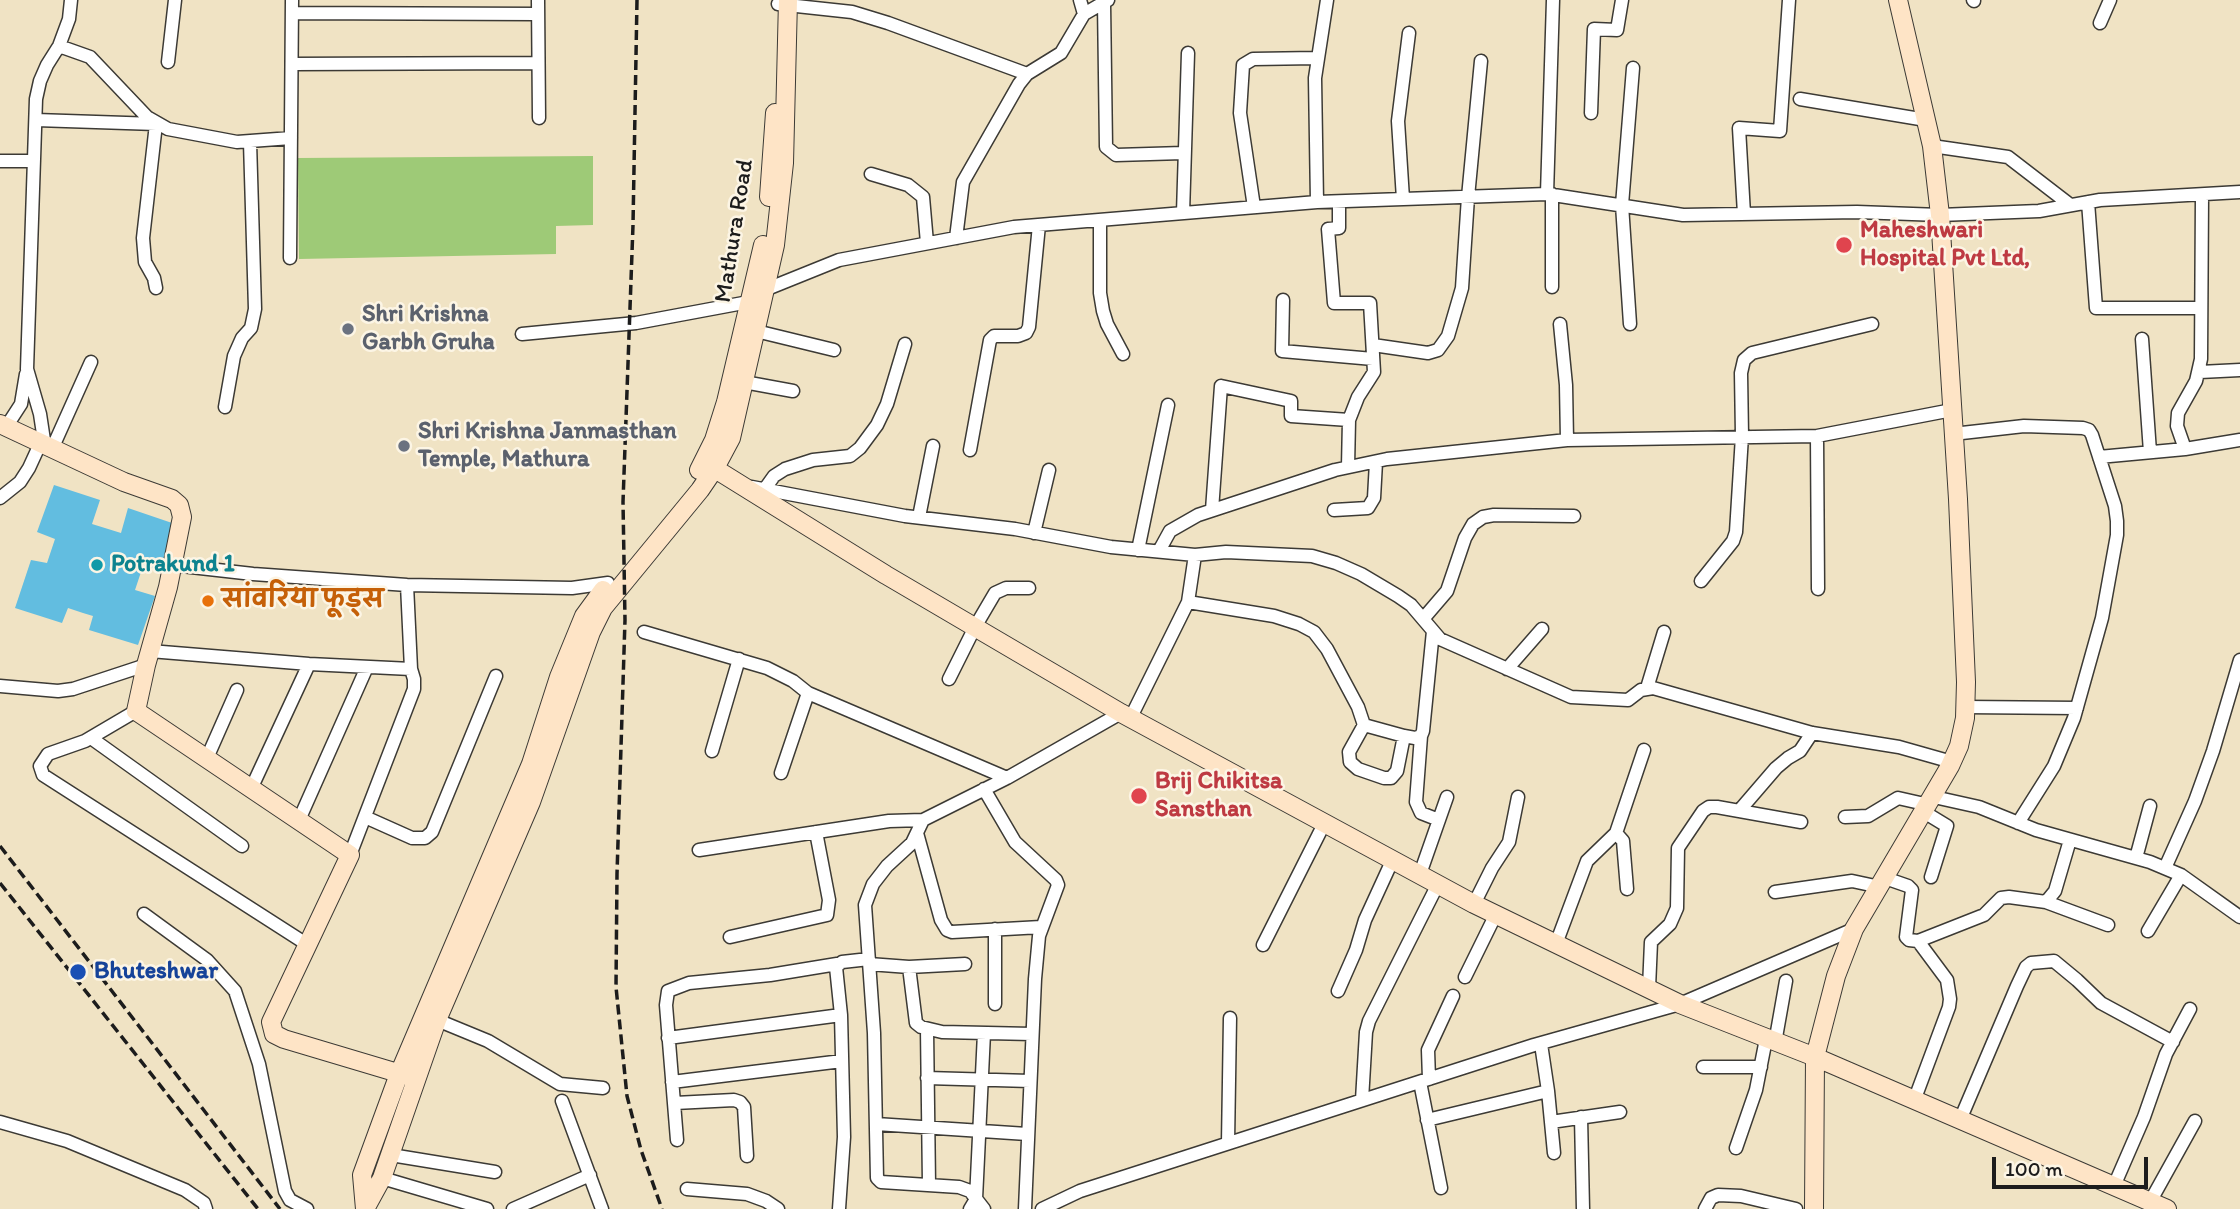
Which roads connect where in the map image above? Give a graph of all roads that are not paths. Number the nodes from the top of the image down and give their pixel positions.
1 (71, 0) edge
2 (175, 0) edge
3 (479, 0) edge
4 (538, 0) edge
5 (1080, 0) edge
6 (1327, 0) edge
7 (1553, 0) edge
8 (1622, 0) edge
9 (1789, 0) edge
10 (1898, 0) edge
11 (2110, 0) edge
12 (1106, 1) edge
13 (783, 2) edge
14 (292, 6) edge
15 (421, 7) edge
16 (478, 14) junction
17 (538, 14) junction
18 (1084, 15) junction
19 (2101, 23) dead end
20 (1409, 33) dead end
21 (59, 46) junction
22 (1188, 53) dead end
23 (1316, 58) junction
24 (1481, 61) dead end
25 (168, 62) dead end
26 (538, 63) junction
27 (292, 64) junction
28 (1633, 68) dead end
29 (1027, 74) junction
30 (1800, 99) dead end
31 (1591, 113) dead end
32 (539, 118) dead end
33 (36, 120) junction
34 (1926, 120) junction
35 (156, 124) junction
36 (291, 138) junction
37 (250, 142) junction
38 (1932, 146) junction
39 (1183, 153) junction
40 (0, 161) edge
41 (34, 161) junction
42 (871, 174) dead end
43 (2240, 192) edge
44 (1550, 194) junction
45 (2202, 195) junction
46 (1468, 197) junction
47 (1403, 199) junction
48 (1317, 202) junction
49 (2088, 202) junction
50 (2069, 204) junction
51 (1622, 205) junction
52 (1339, 206) dead end
53 (1254, 207) junction
54 (1183, 213) junction
55 (1744, 214) junction
56 (1940, 215) junction
57 (1100, 220) junction
58 (1039, 225) junction
59 (956, 238) junction
60 (927, 243) junction
61 (290, 258) dead end
62 (1552, 287) dead end
63 (156, 288) dead end
64 (760, 297) junction
65 (1283, 300) dead end
66 (2202, 308) junction
67 (1560, 324) dead end
68 (1630, 324) dead end
69 (1872, 324) dead end
70 (756, 331) junction
71 (522, 334) dead end
72 (2142, 339) dead end
73 (905, 344) dead end
74 (1373, 345) junction
75 (834, 350) dead end
76 (1124, 354) dead end
77 (1373, 359) junction
78 (91, 362) dead end
79 (27, 369) junction
80 (2240, 370) edge
81 (2200, 372) junction
82 (744, 382) junction
83 (793, 391) dead end
84 (1168, 405) dead end
85 (225, 407) dead end
86 (1952, 410) junction
87 (1349, 420) junction
88 (1, 425) edge
89 (1953, 434) junction
90 (1742, 436) junction
91 (1817, 436) junction
92 (1567, 440) junction
93 (2240, 440) edge
94 (933, 446) dead end
95 (46, 447) junction
96 (2185, 449) junction
97 (970, 450) dead end
98 (2150, 452) junction
99 (2099, 457) junction
100 (1376, 462) junction
101 (710, 465) junction
102 (1348, 467) junction
103 (1049, 470) dead end
104 (735, 483) junction
105 (764, 490) junction
106 (0, 498) edge
107 (1212, 510) junction
108 (1334, 510) dead end
109 (1574, 516) dead end
110 (919, 517) junction
111 (1034, 533) junction
112 (1138, 550) junction
113 (1159, 551) junction
114 (1195, 555) junction
115 (173, 565) junction
116 (1701, 580) dead end
117 (608, 583) junction
118 (407, 585) junction
119 (1028, 588) dead end
120 (1818, 589) dead end
121 (1188, 602) junction
122 (1423, 619) junction
123 (975, 627) junction
124 (1542, 629) dead end
125 (1433, 631) junction
126 (644, 632) dead end
127 (1664, 632) dead end
128 (148, 658) junction
129 (739, 659) junction
130 (2240, 660) edge
131 (309, 664) junction
132 (367, 667) junction
133 (411, 669) junction
134 (1507, 669) junction
135 (496, 676) dead end
136 (949, 679) dead end
137 (0, 686) edge
138 (1647, 688) junction
139 (237, 690) dead end
140 (807, 693) junction
141 (1965, 707) junction
142 (2077, 708) junction
143 (136, 711) junction
144 (1126, 716) junction
145 (1364, 725) junction
146 (1812, 733) junction
147 (1404, 736) junction
148 (1421, 736) junction
149 (91, 738) junction
150 (1644, 750) dead end
151 (712, 751) dead end
152 (207, 758) junction
153 (1952, 762) junction
154 (781, 773) dead end
155 (1007, 778) junction
156 (251, 789) junction
157 (984, 789) junction
158 (1447, 797) dead end
159 (1518, 797) dead end
160 (1929, 805) junction
161 (2150, 806) dead end
162 (1740, 811) junction
163 (365, 817) junction
164 (1845, 817) dead end
165 (299, 820) junction
166 (1439, 820) junction
167 (1325, 822) junction
168 (1801, 822) dead end
169 (2018, 823) junction
170 (920, 827) junction
171 (817, 832) junction
172 (1616, 833) junction
173 (2070, 840) junction
174 (242, 846) dead end
175 (699, 850) dead end
176 (350, 855) junction
177 (2136, 858) junction
178 (1393, 859) junction
179 (2165, 868) junction
180 (1419, 874) junction
181 (2181, 875) junction
182 (1931, 877) dead end
183 (1883, 882) junction
184 (1438, 884) junction
185 (1627, 889) dead end
186 (1775, 892) dead end
187 (2046, 902) junction
188 (1474, 904) junction
189 (144, 914) dead end
190 (1496, 914) junction
191 (2240, 917) edge
192 (2108, 925) dead end
193 (1041, 927) junction
194 (995, 929) junction
195 (1854, 929) junction
196 (2148, 931) dead end
197 (730, 937) dead end
198 (1918, 941) junction
199 (1556, 943) junction
200 (1263, 944) dead end
201 (308, 945) junction
202 (869, 961) junction
203 (838, 964) junction
204 (965, 964) dead end
205 (909, 967) junction
206 (1465, 977) dead end
207 (1786, 981) dead end
208 (1648, 988) junction
209 (1338, 991) dead end
210 (1453, 996) dead end
211 (995, 1004) dead end
212 (1680, 1004) junction
213 (2190, 1009) dead end
214 (841, 1015) junction
215 (1230, 1018) dead end
216 (437, 1020) junction
217 (927, 1029) junction
218 (984, 1033) junction
219 (1032, 1034) junction
220 (668, 1038) junction
221 (1771, 1041) junction
222 (2173, 1042) junction
223 (1541, 1044) junction
224 (1815, 1057) junction
225 (842, 1060) junction
226 (1761, 1067) junction
227 (1703, 1068) dead end
228 (399, 1073) junction
229 (928, 1078) junction
230 (417, 1079) junction
231 (982, 1079) junction
232 (1030, 1081) junction
233 (1425, 1081) junction
234 (672, 1082) junction
235 (603, 1088) dead end
236 (1548, 1091) junction
237 (1362, 1100) junction
238 (562, 1101) dead end
239 (1914, 1101) junction
240 (675, 1103) junction
241 (1620, 1112) dead end
242 (1581, 1118) junction
243 (1427, 1119) junction
244 (1960, 1120) junction
245 (2195, 1121) dead end
246 (0, 1122) edge
247 (1551, 1122) junction
248 (876, 1124) junction
249 (928, 1128) junction
250 (979, 1130) junction
251 (1027, 1134) junction
252 (677, 1140) dead end
253 (1228, 1143) junction
254 (1736, 1148) dead end
255 (1554, 1153) dead end
256 (391, 1155) junction
257 (747, 1156) dead end
258 (495, 1172) dead end
259 (590, 1175) junction
260 (382, 1178) junction
261 (929, 1185) junction
262 (2114, 1186) junction
263 (1441, 1188) dead end
264 (687, 1189) dead end
265 (2150, 1202) junction
266 (977, 1206) edge
267 (519, 1208) edge
268 (206, 1209) edge
269 (307, 1209) edge
270 (365, 1209) edge
271 (487, 1209) edge
272 (602, 1209) edge
273 (778, 1209) edge
274 (839, 1209) edge
275 (1025, 1209) edge
276 (1042, 1209) edge
277 (1583, 1209) edge
278 (1705, 1209) edge
279 (1796, 1209) edge
280 (1814, 1209) edge
281 (2167, 1209) edge

1 - 21 street
2 - 25 street
3 - 16 street
4 - 17 street
5 - 18 street
6 - 23 street
7 - 44 street
8 - 31 street
9 - 55 street
10 - 34 street
11 - 19 street
12 - 18 street
12 - 39 street
13 - 29 street
13 - 64 street
14 - 15 street
14 - 27 street
15 - 16 street
16 - 17 street
17 - 26 street
18 - 29 street
20 - 47 street
21 - 33 street
21 - 35 street
22 - 39 street
23 - 48 street
23 - 53 street
24 - 46 street
26 - 27 street
26 - 32 street
27 - 36 street
28 - 51 street
29 - 59 street
30 - 34 street
33 - 35 street
33 - 41 street
34 - 38 street
35 - 37 street
35 - 63 street
36 - 37 street
36 - 61 street
37 - 85 street
38 - 50 street
38 - 56 street
39 - 54 street
40 - 41 street
41 - 79 street
42 - 60 street
43 - 45 street
44 - 46 street
44 - 51 street
44 - 62 street
45 - 49 street
45 - 66 street
46 - 47 street
46 - 74 street
47 - 48 street
48 - 53 street
49 - 50 street
49 - 66 street
50 - 56 street
51 - 55 street
51 - 68 street
52 - 74 street
53 - 54 street
54 - 57 street
55 - 56 street
56 - 86 street
57 - 58 street
57 - 76 street
58 - 59 street
58 - 97 street
59 - 60 street
60 - 64 street
64 - 70 street
64 - 71 street
64 - 101 street, Mathura Road
65 - 77 street
66 - 81 street
67 - 92 street
69 - 90 street
70 - 75 street
70 - 82 street
72 - 98 street
73 - 105 street
74 - 77 street
77 - 87 street
78 - 95 street
79 - 88 street
79 - 95 street
80 - 81 street
81 - 96 street
82 - 83 street
82 - 101 street
84 - 112 street
86 - 89 street
86 - 91 street
87 - 102 street
87 - 107 street
88 - 95 street
89 - 99 street
89 - 141 street
90 - 91 street
90 - 92 street
90 - 116 street
91 - 120 street
92 - 100 street
93 - 96 street
94 - 110 street
95 - 106 street
95 - 115 street
96 - 98 street
98 - 99 street
99 - 142 street
100 - 102 street
100 - 108 street
101 - 104 street
101 - 117 street
101 - 216 street
102 - 107 street
103 - 111 street
104 - 105 street
104 - 123 street
105 - 110 street
107 - 113 street
109 - 122 street
110 - 111 street
111 - 112 street
112 - 113 street
113 - 114 street
114 - 121 street
114 - 122 street
115 - 118 street
115 - 128 street
117 - 118 street
117 - 228 street
118 - 133 street
119 - 123 street
121 - 144 street
121 - 145 street
122 - 125 street
123 - 136 street
123 - 144 street
124 - 134 street
125 - 134 street
125 - 148 street
126 - 129 street
127 - 138 street
128 - 131 street
128 - 137 street
128 - 143 street
129 - 140 street
129 - 151 street
130 - 179 street
131 - 132 street
131 - 156 street
132 - 133 street
132 - 165 street
133 - 163 street
134 - 138 street
135 - 163 street
138 - 146 street
139 - 152 street
140 - 154 street
140 - 155 street
141 - 142 street
141 - 153 street
142 - 169 street
143 - 149 street
143 - 152 street
144 - 155 street
144 - 167 street
145 - 147 street
145 - 147 street
146 - 153 street
146 - 162 street
147 - 148 street
148 - 166 street
149 - 174 street
149 - 201 street
150 - 172 street
152 - 156 street
153 - 160 street
155 - 157 street
156 - 165 street
157 - 170 street
157 - 193 street
158 - 166 street
159 - 188 street
160 - 164 street
160 - 169 street
160 - 182 street
160 - 183 street
161 - 177 street
162 - 168 street
162 - 208 street
163 - 176 street
165 - 176 street
166 - 180 street
167 - 178 street
167 - 200 street
169 - 173 street
170 - 171 street
170 - 194 street
170 - 202 street
171 - 175 street
171 - 197 street
172 - 185 street
172 - 199 street
173 - 177 street
173 - 187 street
176 - 201 street
177 - 179 street
178 - 180 street
178 - 209 street
179 - 181 street
180 - 184 street
181 - 191 street
181 - 196 street
183 - 186 street
183 - 195 street
183 - 198 street
184 - 188 street
184 - 237 street
187 - 192 street
187 - 198 street
188 - 190 street
189 - 269 street
190 - 199 street
190 - 206 street
193 - 194 street
193 - 219 street
194 - 211 street
195 - 212 street
195 - 224 street
198 - 239 street
199 - 208 street
201 - 228 street
202 - 203 street
202 - 205 street
202 - 248 street
203 - 214 street
203 - 220 street
204 - 205 street
205 - 217 street
207 - 221 street
208 - 212 street
210 - 233 street
212 - 221 street
212 - 223 street
213 - 222 street
214 - 220 street
214 - 225 street
215 - 253 street
216 - 230 street
216 - 235 street
217 - 218 street
217 - 229 street
218 - 219 street
218 - 231 street
219 - 232 street
220 - 234 street
221 - 224 street
221 - 226 street
222 - 244 street
222 - 262 street
223 - 233 street
223 - 236 street
224 - 239 street
224 - 280 street
225 - 234 street
225 - 274 street
226 - 227 street
226 - 254 street
228 - 230 street
228 - 270 street
229 - 231 street
229 - 249 street
230 - 256 street
231 - 232 street
231 - 250 street
232 - 251 street
233 - 237 street
233 - 243 street
234 - 240 street
236 - 243 street
236 - 247 street
237 - 253 street
238 - 259 street
239 - 244 street
240 - 252 street
240 - 257 street
241 - 242 street
242 - 247 street
242 - 277 street
243 - 263 street
244 - 262 street
245 - 265 street
246 - 268 street
247 - 255 street
248 - 249 street
248 - 261 street
249 - 250 street
249 - 261 street
250 - 251 street
250 - 266 street
251 - 275 street
253 - 276 street
256 - 258 street
256 - 260 street
259 - 267 street
259 - 272 street
260 - 270 street
260 - 271 street
261 - 266 street
262 - 265 street
264 - 273 street
265 - 281 street
278 - 279 street

